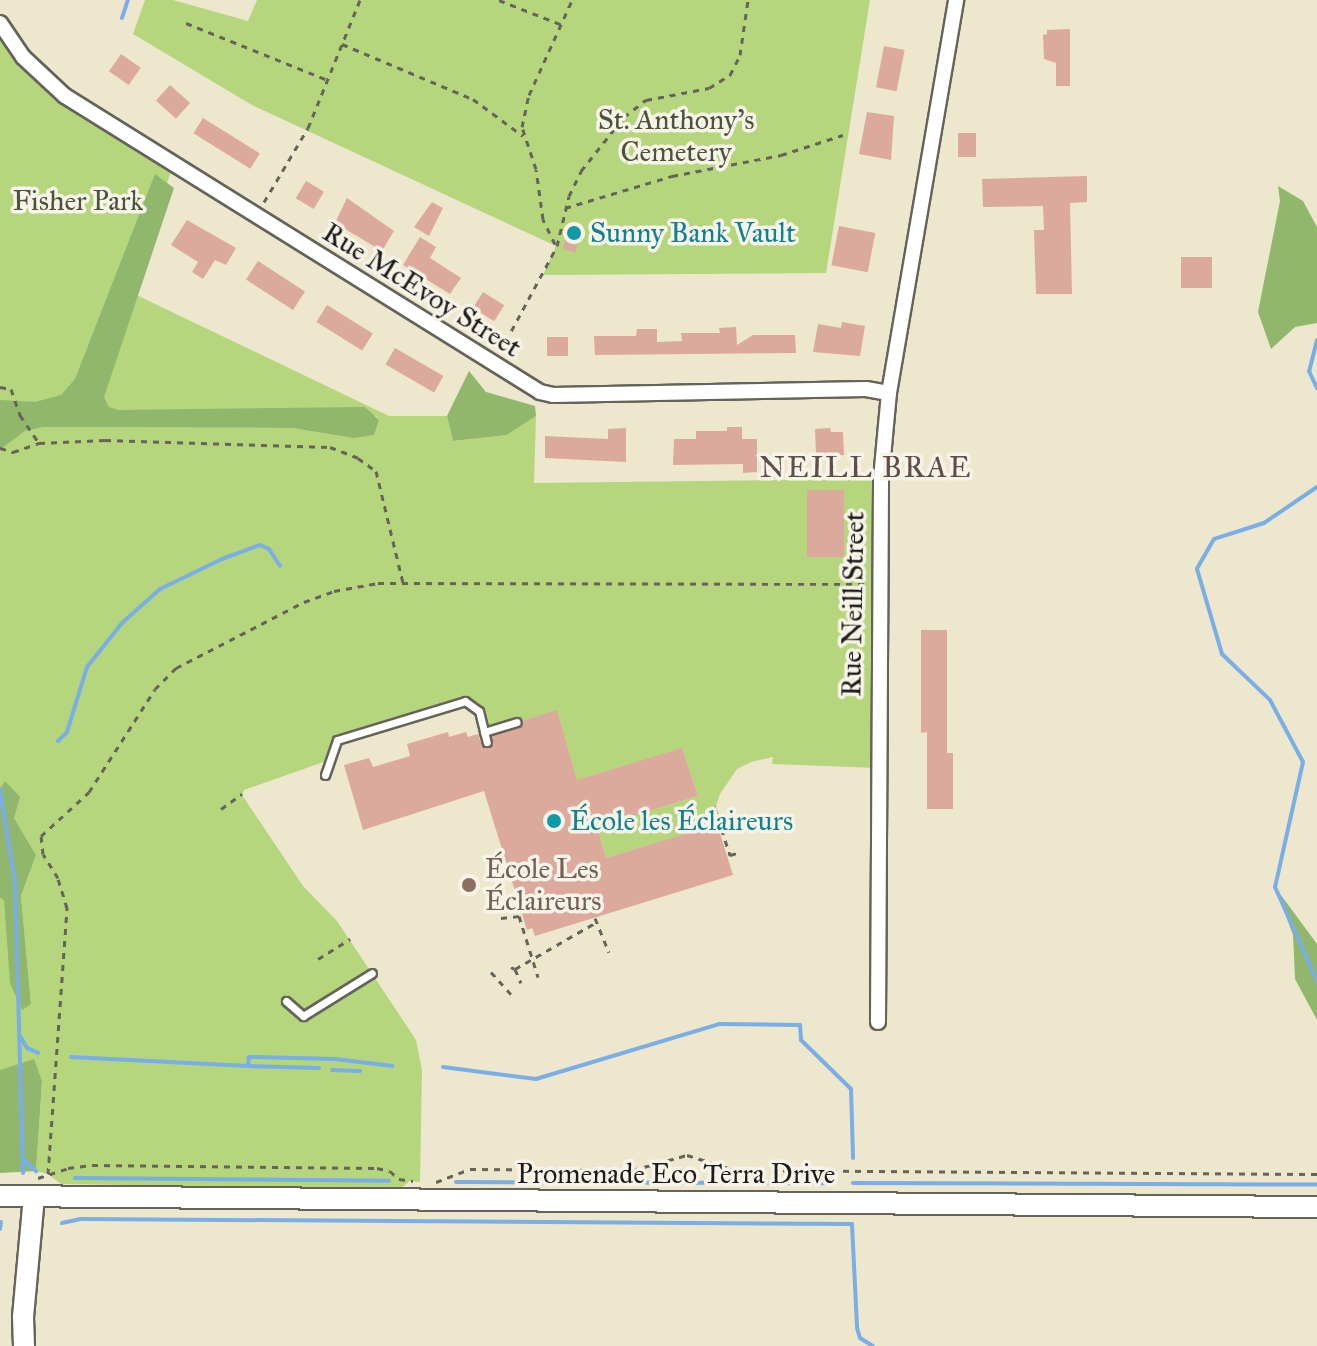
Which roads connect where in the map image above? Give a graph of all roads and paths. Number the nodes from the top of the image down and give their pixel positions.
1 (360, 0) edge
2 (499, 0) edge
3 (572, 0) edge
4 (748, 0) edge
5 (956, 0) edge
6 (0, 23) edge
7 (186, 23) dead end
8 (560, 24) junction
9 (342, 44) junction
10 (328, 80) junction
11 (843, 135) dead end
12 (524, 138) junction
13 (565, 208) junction
14 (254, 216) junction
15 (557, 246) junction
16 (494, 365) junction
17 (0, 387) edge
18 (889, 393) junction
19 (39, 443) junction
20 (0, 448) edge
21 (403, 583) junction
22 (880, 584) junction
23 (516, 722) dead end
24 (484, 732) junction
25 (487, 742) dead end
26 (325, 775) dead end
27 (242, 794) dead end
28 (714, 806) dead end
29 (221, 809) dead end
30 (737, 853) dead end
31 (501, 918) dead end
32 (350, 939) dead end
33 (609, 952) dead end
34 (318, 959) dead end
35 (533, 959) junction
36 (491, 972) dead end
37 (372, 973) dead end
38 (538, 977) dead end
39 (521, 983) dead end
40 (515, 999) dead end
41 (286, 1001) dead end
42 (878, 1022) dead end
43 (48, 1174) junction
44 (1317, 1174) edge
45 (410, 1181) dead end
46 (435, 1183) dead end
47 (34, 1188) junction
48 (0, 1196) edge
49 (1317, 1207) edge
50 (24, 1346) edge

1 - 9 path
2 - 8 path
3 - 8 path
4 - 13 path
5 - 18 street, Rue Neill Street
6 - 14 street, Rue McEvoy Street
7 - 10 path
8 - 12 path
9 - 10 path
9 - 12 path
10 - 14 path
11 - 13 path
12 - 15 path
13 - 15 path
14 - 16 street, Rue McEvoy Street
15 - 16 path
16 - 18 street, Rue McEvoy Street
17 - 19 path
18 - 22 street, Rue Neill Street
19 - 20 path
19 - 21 path
21 - 22 path
21 - 43 path
22 - 42 street, Rue Neill Street
23 - 24 lane
24 - 25 lane
24 - 26 lane
27 - 29 path
28 - 30 path
31 - 35 path
32 - 34 path
33 - 35 path
35 - 38 path
35 - 39 path
36 - 40 path
37 - 41 lane
43 - 45 path
43 - 47 path
44 - 46 path
47 - 48 street, Promenade Eco Terra Drive
47 - 49 street, Promenade Eco Terra Drive
47 - 50 street

